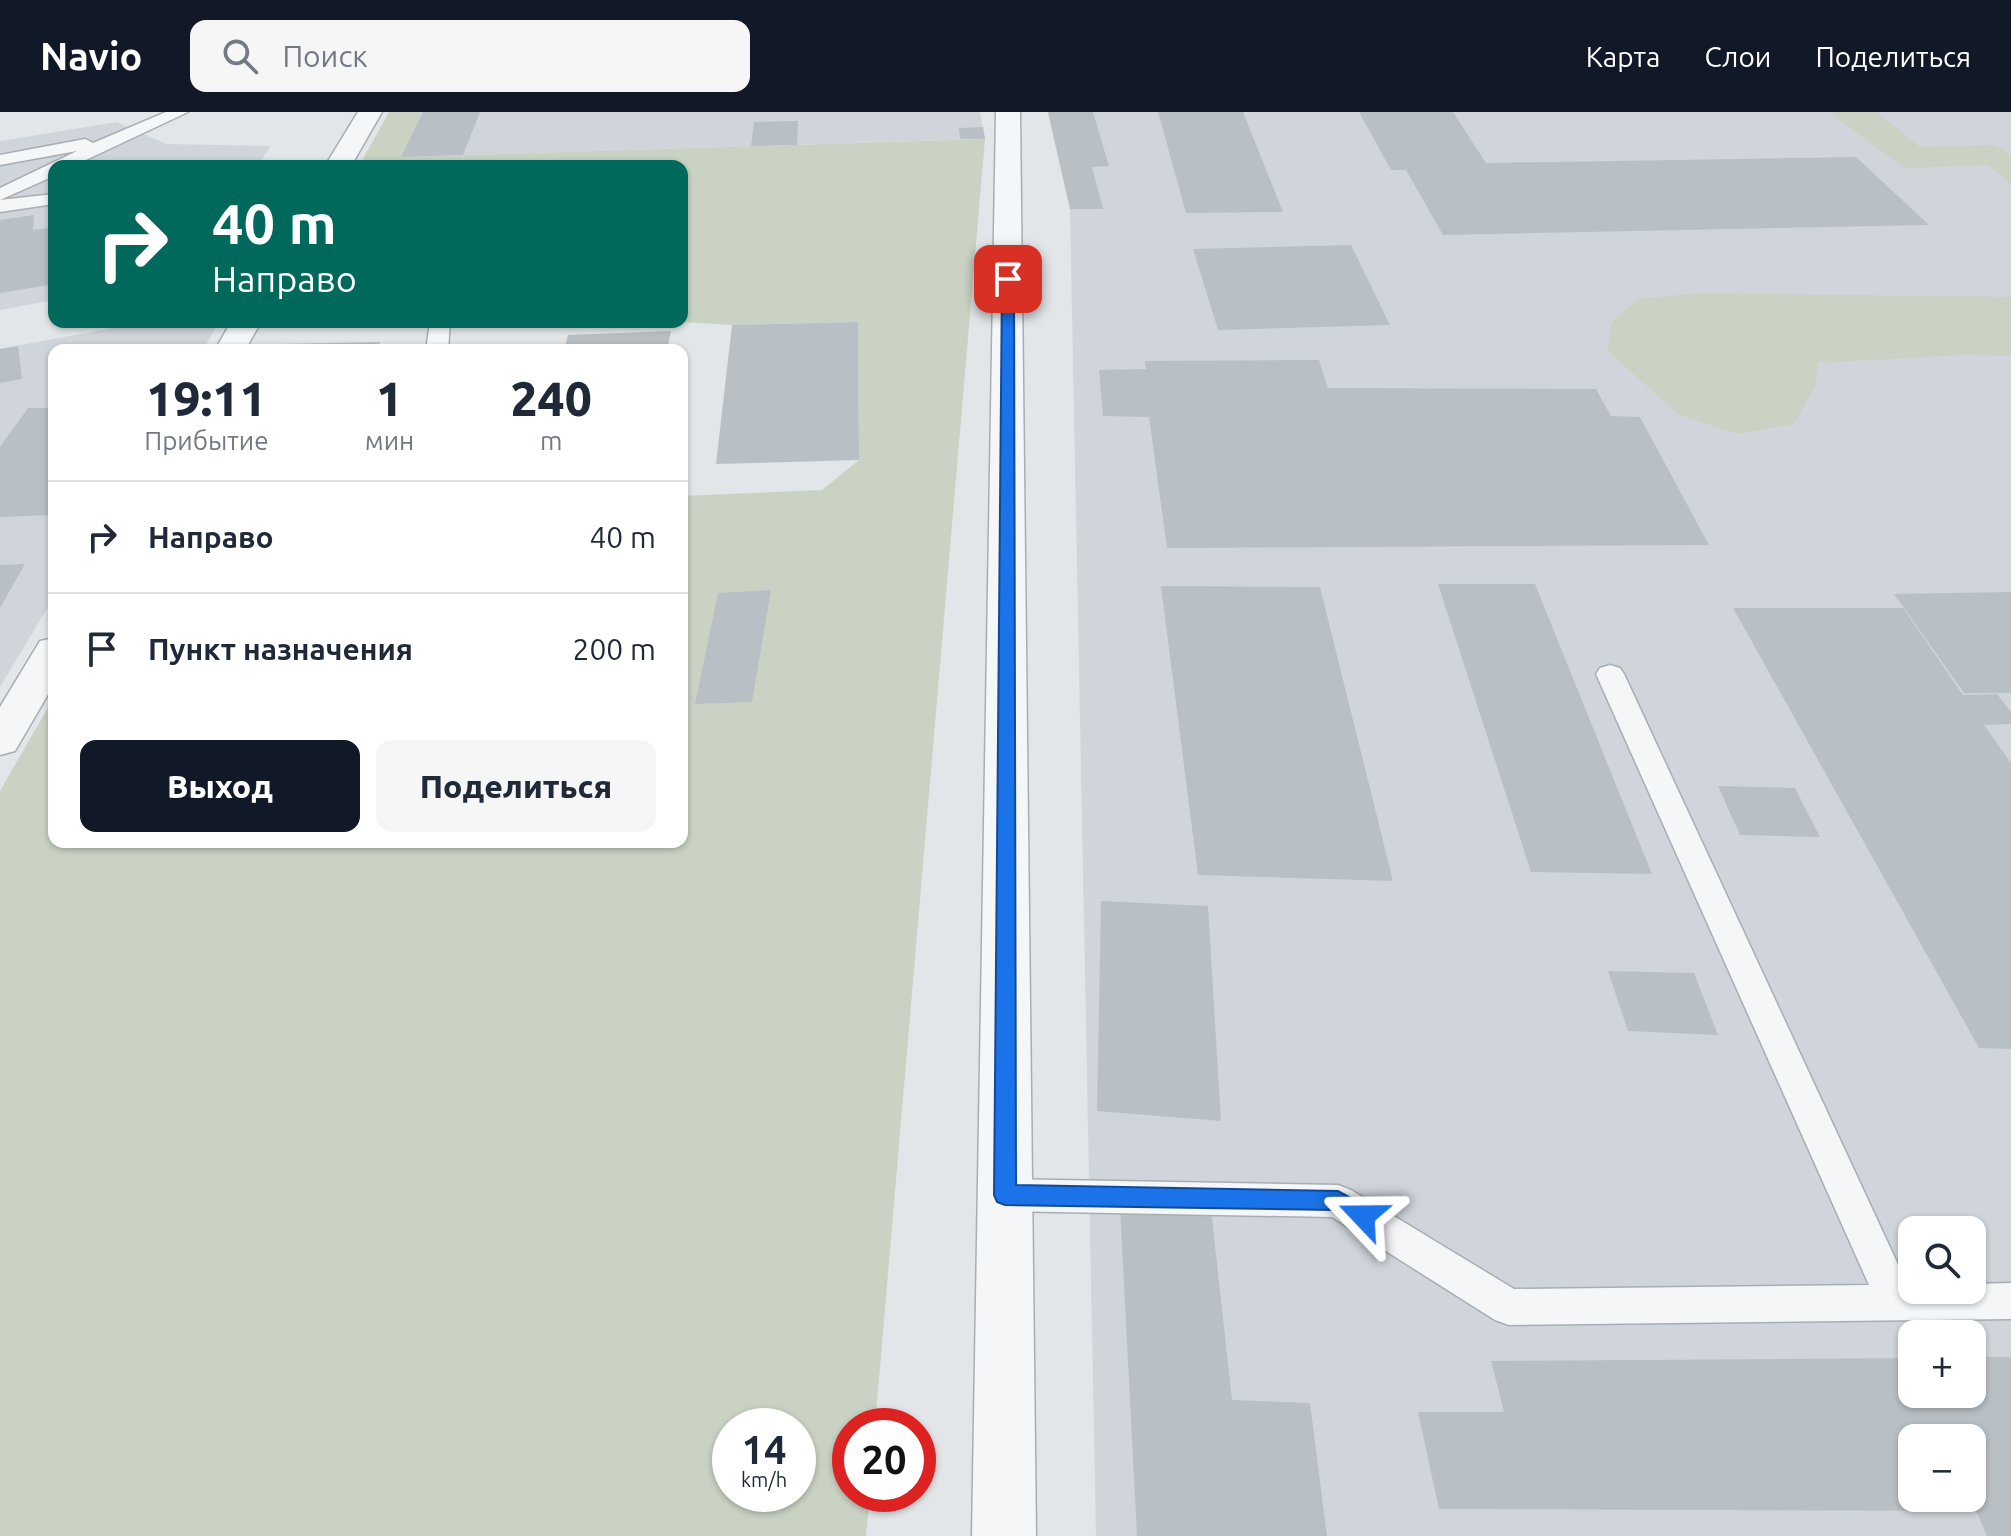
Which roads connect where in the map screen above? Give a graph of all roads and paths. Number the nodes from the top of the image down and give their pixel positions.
1 (180, 112) edge
2 (370, 112) edge
3 (1008, 112) edge
4 (115, 139) junction
5 (0, 160) edge
6 (71, 160) edge
7 (342, 160) edge
8 (48, 171) edge
9 (0, 195) edge
10 (48, 200) edge
11 (0, 206) edge
12 (48, 660) edge
13 (1610, 674) dead end
14 (0, 741) edge
15 (1005, 1195) junction
16 (2011, 1301) edge
17 (1896, 1302) junction
18 (1004, 1536) edge

1 - 4 lane
2 - 7 street
3 - 15 street
4 - 5 lane
4 - 6 lane
8 - 9 lane
10 - 11 lane
12 - 14 street
13 - 17 lane
15 - 17 lane
15 - 18 street
16 - 17 lane

